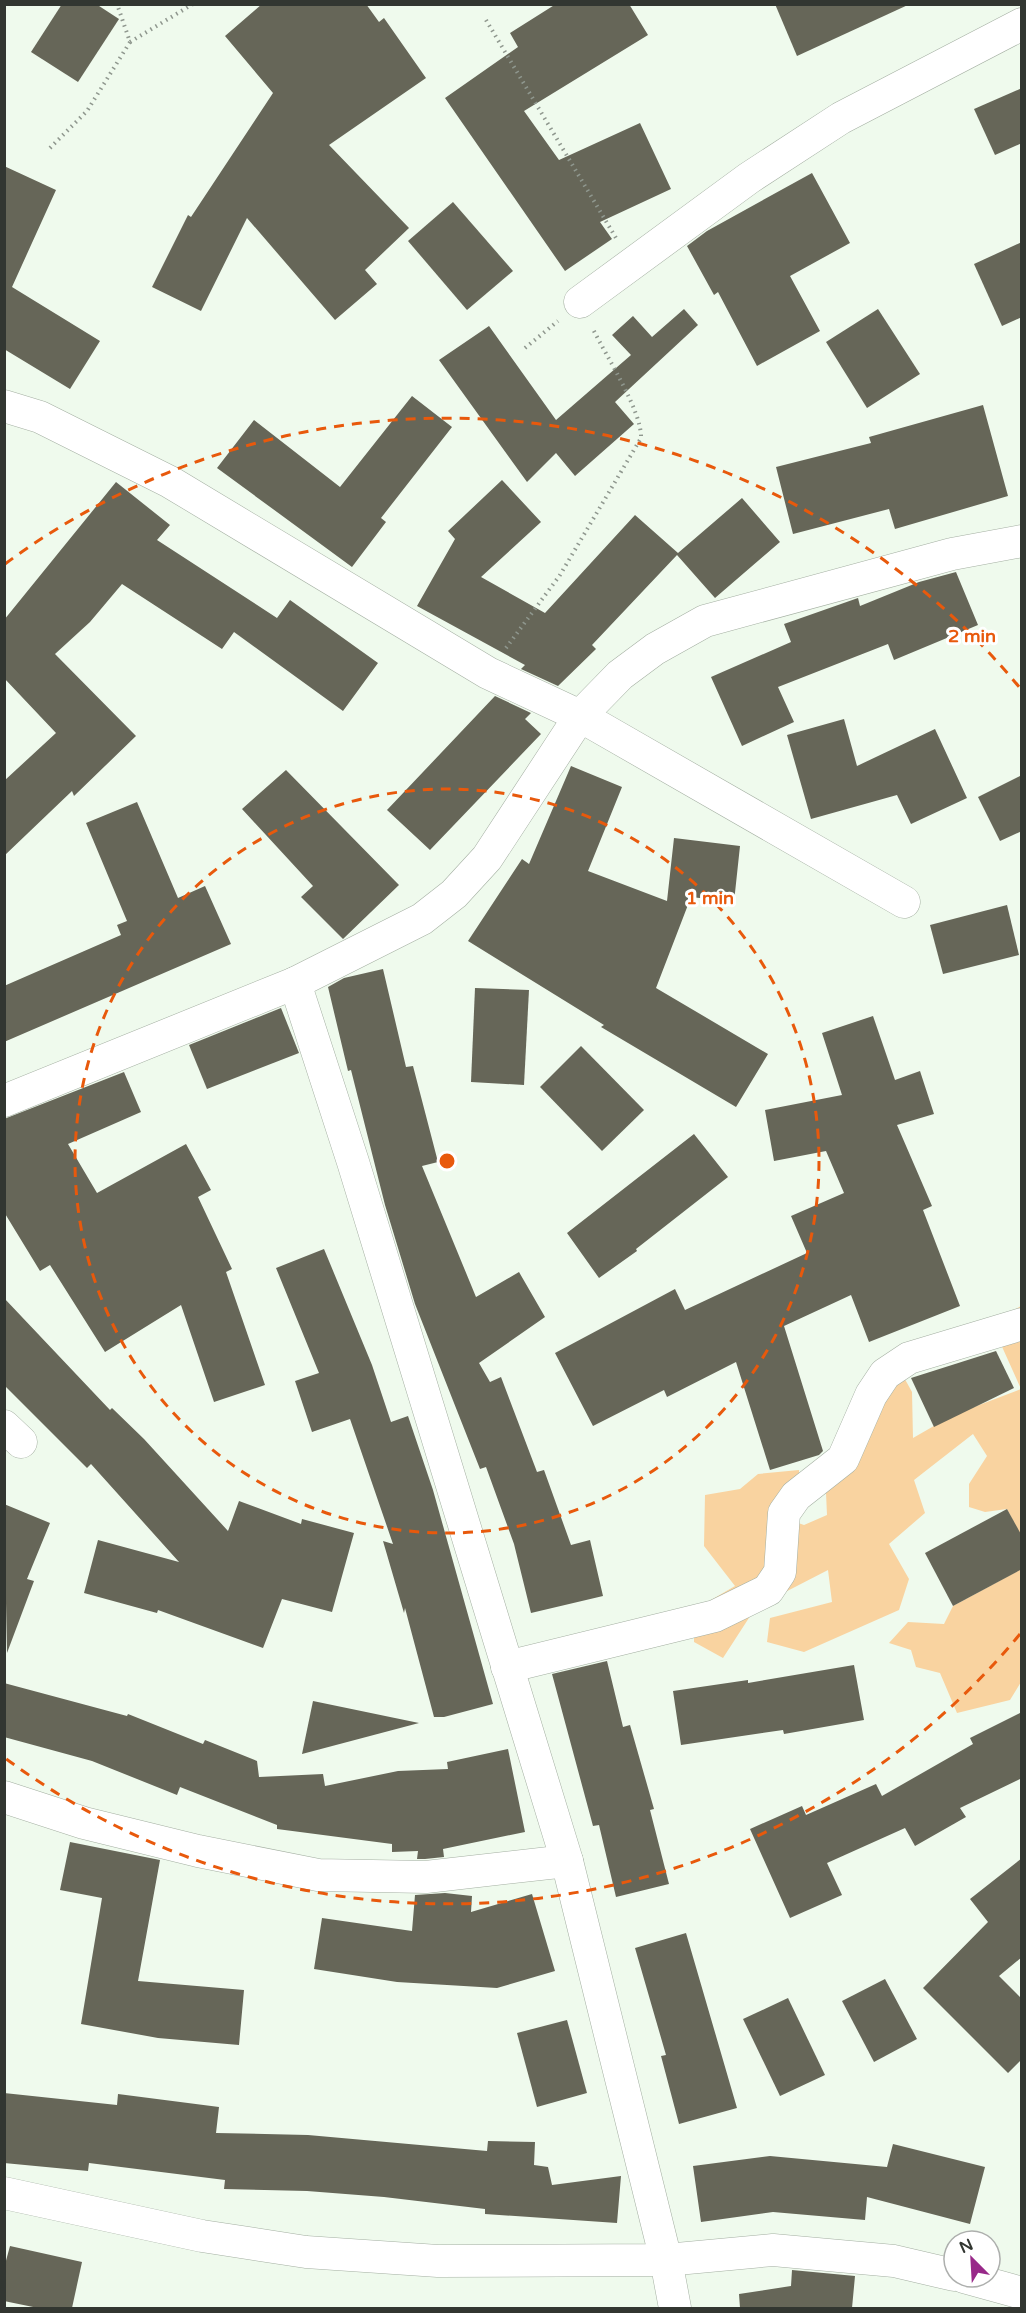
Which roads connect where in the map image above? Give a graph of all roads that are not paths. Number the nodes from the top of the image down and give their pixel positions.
1 (1022, 24) edge
2 (580, 302) road end
3 (4, 405) edge
4 (1022, 541) edge
5 (580, 716) junction
6 (904, 902) dead end
7 (295, 983) junction
8 (4, 1101) edge
9 (1022, 1324) edge
10 (507, 1667) junction
11 (4, 1797) edge
12 (567, 1862) junction
13 (4, 2193) edge
14 (666, 2260) junction
15 (942, 2272) edge
16 (1002, 2287) edge
17 (1022, 2293) edge
18 (675, 2308) edge

1 - 2 street
3 - 5 street
4 - 5 street
5 - 6 street
5 - 7 street
7 - 8 street
7 - 10 street
9 - 10 street
10 - 12 street
11 - 12 street
12 - 14 street
13 - 14 street
14 - 15 street
14 - 18 street
16 - 17 street

